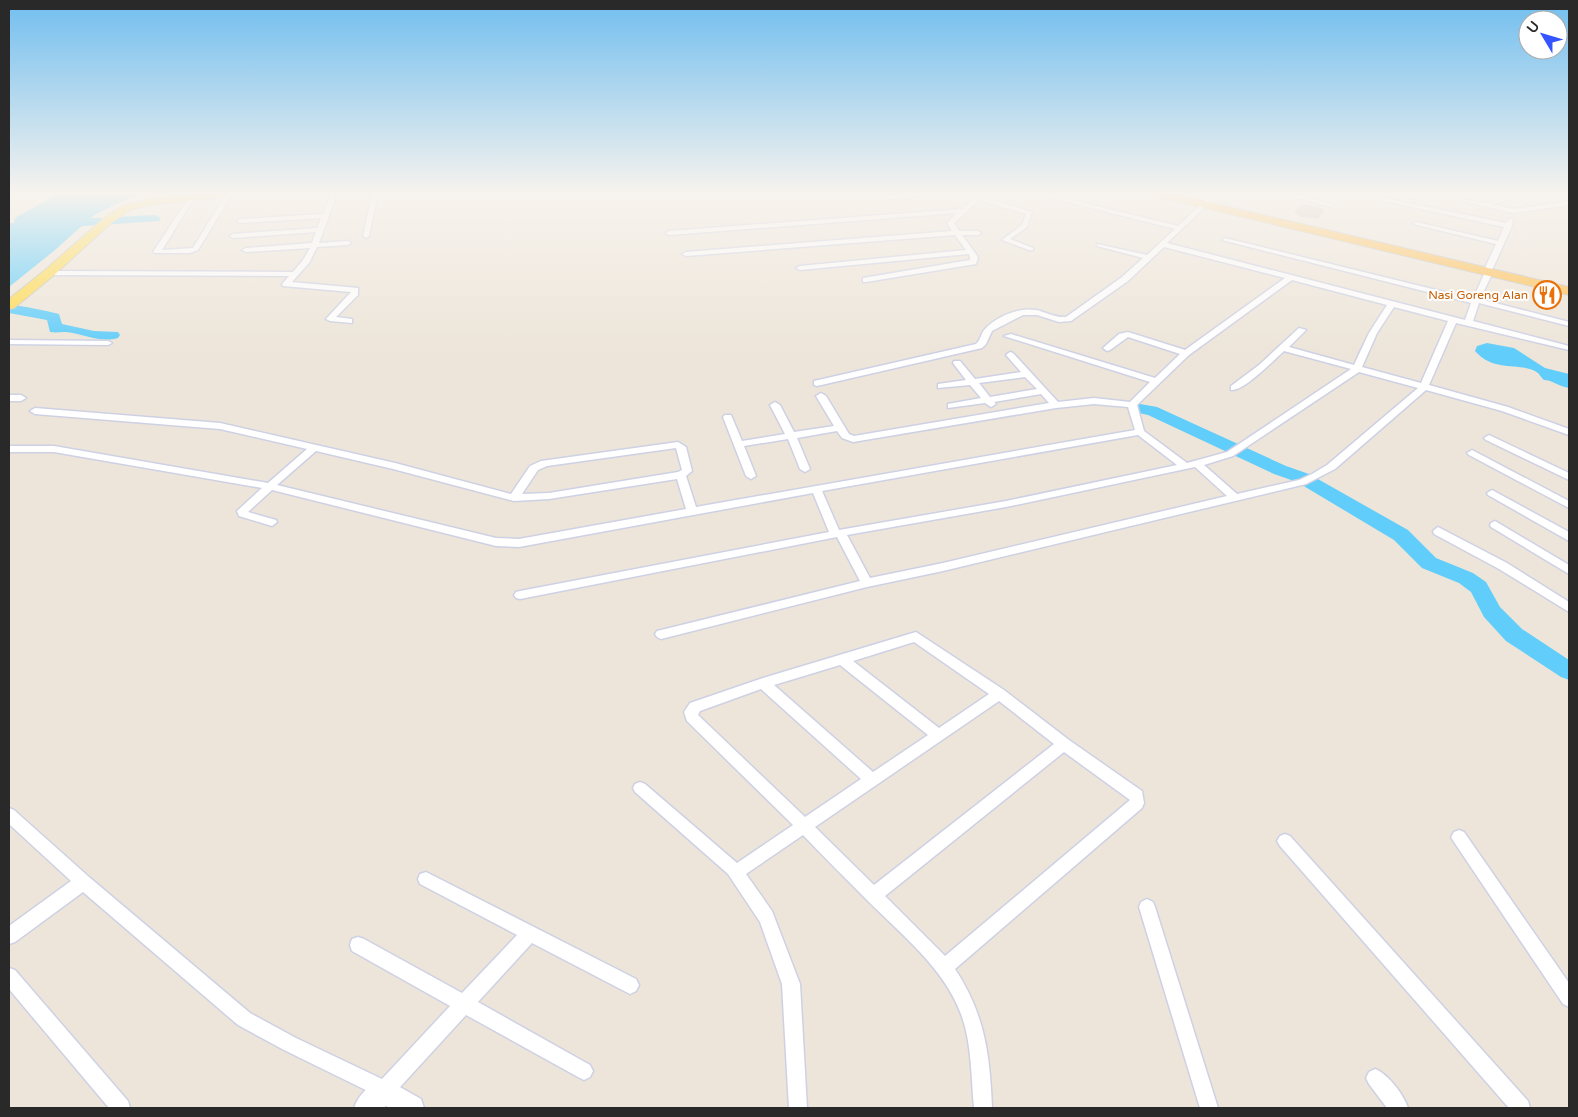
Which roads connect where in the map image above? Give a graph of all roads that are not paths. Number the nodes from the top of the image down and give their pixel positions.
1 (80, 246) edge
2 (161, 246) edge
3 (198, 246) edge
4 (312, 246) edge
5 (314, 246) edge
6 (788, 246) edge
7 (967, 246) edge
8 (1021, 246) edge
9 (1104, 246) edge
10 (1160, 246) edge
11 (1170, 246) edge
12 (1250, 246) edge
13 (1387, 246) edge
14 (1498, 246) edge
15 (246, 250) dead end
16 (1031, 250) dead end
17 (971, 252) junction
18 (686, 254) dead end
19 (1148, 257) junction
20 (800, 268) dead end
21 (1489, 270) junction
22 (49, 274) junction
23 (294, 274) junction
24 (1290, 278) junction
25 (866, 280) dead end
26 (1567, 288) edge
27 (1476, 301) junction
28 (1392, 304) junction
29 (9, 305) edge
30 (1453, 320) junction
31 (349, 321) dead end
32 (1468, 323) junction
33 (1569, 324) edge
34 (1302, 330) dead end
35 (1008, 336) dead end
36 (9, 342) edge
37 (108, 343) dead end
38 (1107, 348) dead end
39 (1283, 348) junction
40 (1569, 348) edge
41 (1186, 353) junction
42 (1010, 355) dead end
43 (957, 363) dead end
44 (1357, 369) junction
45 (1027, 374) junction
46 (1155, 381) junction
47 (972, 382) junction
48 (817, 383) dead end
49 (941, 386) dead end
50 (1424, 387) junction
51 (1234, 388) dead end
52 (1043, 391) junction
53 (821, 396) dead end
54 (9, 398) edge
55 (21, 398) dead end
56 (988, 400) junction
57 (775, 405) dead end
58 (1056, 405) junction
59 (951, 406) dead end
60 (1133, 409) junction
61 (35, 412) dead end
62 (1000, 414) junction
63 (728, 417) dead end
64 (840, 428) junction
65 (1140, 432) junction
66 (1569, 432) edge
67 (791, 436) junction
68 (1489, 438) dead end
69 (740, 444) junction
70 (314, 448) junction
71 (9, 449) edge
72 (1472, 453) dead end
73 (1197, 464) junction
74 (1184, 466) junction
75 (806, 469) dead end
76 (681, 475) junction
77 (751, 476) dead end
78 (1569, 477) edge
79 (268, 487) junction
80 (816, 488) junction
81 (1492, 493) dead end
82 (514, 498) junction
83 (1235, 498) junction
84 (1569, 505) edge
85 (692, 510) junction
86 (272, 522) dead end
87 (1495, 525) dead end
88 (1438, 531) dead end
89 (838, 533) junction
90 (1569, 537) edge
91 (1569, 570) edge
92 (867, 582) junction
93 (520, 595) dead end
94 (1569, 608) edge
95 (661, 634) dead end
96 (843, 660) junction
97 (763, 683) junction
98 (999, 694) junction
99 (938, 735) junction
100 (1064, 744) junction
101 (872, 780) junction
102 (640, 788) dead end
103 (9, 814) edge
104 (805, 825) junction
105 (1459, 837) dead end
106 (1285, 841) dead end
107 (736, 872) junction
108 (426, 879) dead end
109 (82, 882) junction
110 (874, 895) junction
111 (1147, 907) dead end
112 (530, 933) junction
113 (9, 936) edge
114 (358, 945) dead end
115 (943, 968) junction
116 (9, 976) edge
117 (630, 984) dead end
118 (1569, 998) edge
119 (464, 1004) junction
120 (584, 1071) dead end
121 (1375, 1078) dead end
122 (384, 1090) junction
123 (121, 1108) edge
124 (366, 1108) edge
125 (412, 1108) edge
126 (798, 1108) edge
127 (983, 1108) edge
128 (1209, 1108) edge
129 (1399, 1108) edge
130 (1521, 1108) edge

1 - 22 main road
2 - 3 street
4 - 15 street
5 - 23 street
6 - 18 street
7 - 17 street
8 - 16 street
9 - 19 street
10 - 19 street
11 - 24 street
12 - 27 street
13 - 21 highway
14 - 21 street
17 - 20 street
17 - 25 street
19 - 48 street
21 - 26 highway
21 - 27 street
22 - 23 street
22 - 29 main road
23 - 31 street
24 - 28 street
24 - 41 street
27 - 32 street
27 - 33 street
28 - 30 street
28 - 44 street
30 - 32 street
30 - 50 street
32 - 40 street
34 - 39 street
35 - 46 street
36 - 37 street
38 - 41 street
39 - 44 street
39 - 51 street
41 - 46 street
42 - 45 street
43 - 47 street
44 - 50 street
44 - 73 street
45 - 47 street
45 - 52 street
46 - 60 street
47 - 49 street
47 - 56 street
50 - 66 street
50 - 83 street
52 - 56 street
52 - 58 street
53 - 64 street
54 - 55 street
56 - 59 street
56 - 62 street
57 - 67 street
58 - 60 street
58 - 62 street
60 - 65 street
61 - 70 street
62 - 64 street
63 - 69 street
64 - 67 street
65 - 74 street
65 - 80 street
67 - 69 street
67 - 75 street
68 - 78 street
69 - 77 street
70 - 79 street
70 - 82 street
71 - 79 street
72 - 84 street
73 - 74 street
73 - 83 street
74 - 89 street
76 - 82 street
76 - 82 street
76 - 85 street
79 - 85 street
79 - 86 street
80 - 85 street
80 - 89 street
81 - 90 street
83 - 92 street
87 - 91 street
88 - 94 street
89 - 92 street
89 - 93 street
92 - 95 street
96 - 97 street
96 - 98 street
96 - 99 street
97 - 101 street
97 - 104 street
98 - 99 street
98 - 100 street
99 - 101 street
100 - 110 street
100 - 115 street
101 - 104 street
102 - 107 street
103 - 109 street
104 - 107 street
104 - 110 street
105 - 118 street
106 - 130 street
107 - 126 street
108 - 112 street
109 - 113 street
109 - 122 street
110 - 115 street
111 - 128 street
112 - 117 street
112 - 119 street
114 - 119 street
115 - 127 street
116 - 123 street
119 - 120 street
119 - 122 street
121 - 129 street
122 - 124 street
122 - 125 street

